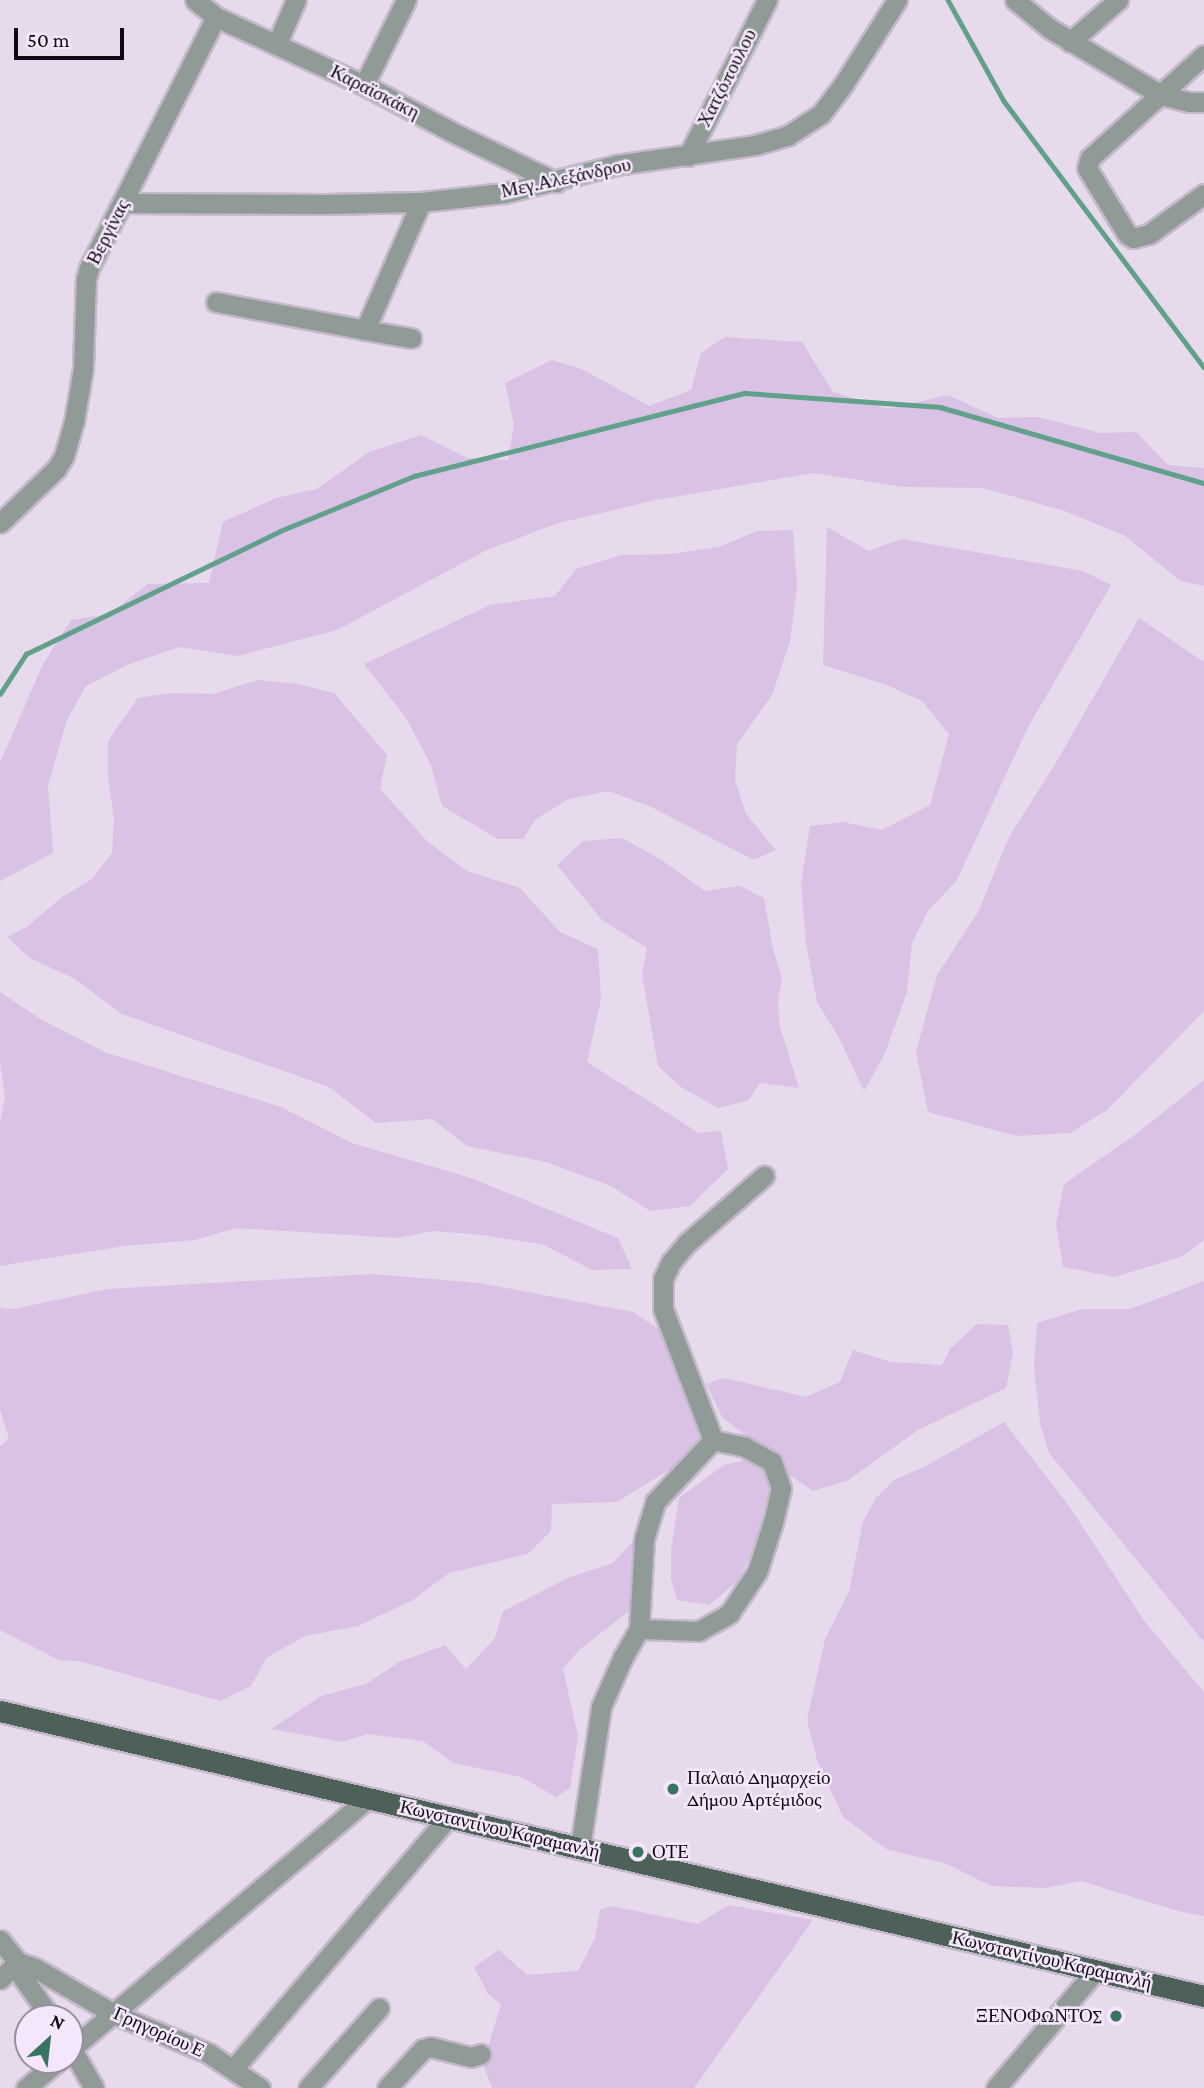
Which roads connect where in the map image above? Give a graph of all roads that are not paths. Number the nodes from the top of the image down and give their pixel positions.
1 (195, 0) edge
2 (296, 0) edge
3 (406, 0) edge
4 (767, 0) edge
5 (897, 0) edge
6 (1015, 0) edge
7 (1118, 0) edge
8 (216, 17) junction
9 (1070, 41) junction
10 (277, 43) junction
11 (1204, 55) edge
12 (364, 85) junction
13 (1161, 94) junction
14 (1204, 102) edge
15 (688, 156) junction
16 (556, 182) junction
17 (1204, 194) edge
18 (421, 202) junction
19 (123, 203) junction
20 (216, 302) dead end
21 (365, 330) junction
22 (411, 338) dead end
23 (0, 523) edge
24 (764, 1176) dead end
25 (713, 1440) junction
26 (639, 1629) junction
27 (0, 1711) edge
28 (368, 1798) junction
29 (448, 1817) junction
30 (580, 1849) junction
31 (0, 1940) edge
32 (19, 1962) junction
33 (1097, 1970) junction
34 (0, 1979) edge
35 (1204, 1996) edge
36 (41, 2004) edge
37 (379, 2008) dead end
38 (114, 2014) junction
39 (84, 2038) edge
40 (481, 2054) dead end
41 (234, 2068) junction
42 (42, 2074) edge
43 (26, 2088) edge
44 (260, 2088) edge
45 (308, 2088) edge
46 (387, 2088) edge
47 (996, 2088) edge

1 - 8 street, Καραϊσκάκη
2 - 10 street
3 - 12 street
4 - 15 street, Χατζόπουλου
5 - 15 street, Μεγ.Αλεξάνδρου
6 - 9 street
7 - 9 street
8 - 10 street, Καραϊσκάκη
8 - 19 street, Βεργίνας
9 - 13 street
10 - 12 street, Καραϊσκάκη
11 - 13 street
12 - 16 street, Καραϊσκάκη
13 - 14 street
13 - 17 street
15 - 16 street, Μεγ.Αλεξάνδρου
16 - 18 street, Μεγ.Αλεξάνδρου
18 - 19 street, Μεγ.Αλεξάνδρου
18 - 21 street
19 - 23 street, Βεργίνας
20 - 21 street
21 - 22 street
24 - 25 street
25 - 26 street
25 - 26 street
26 - 30 street
27 - 28 main road, Κωνσταντίνου Καραμανλή
28 - 29 main road, Κωνσταντίνου Καραμανλή
28 - 38 street
29 - 30 main road, Κωνσταντίνου Καραμανλή
29 - 41 street
30 - 33 main road, Κωνσταντίνου Καραμανλή
31 - 32 street
32 - 34 street
32 - 36 street
32 - 38 street, Γρηγορίου Ε
33 - 35 main road, Κωνσταντίνου Καραμανλή
33 - 47 street
37 - 45 street
38 - 39 street
38 - 41 street, Γρηγορίου Ε
40 - 46 street
41 - 44 street, Γρηγορίου Ε
42 - 43 street

